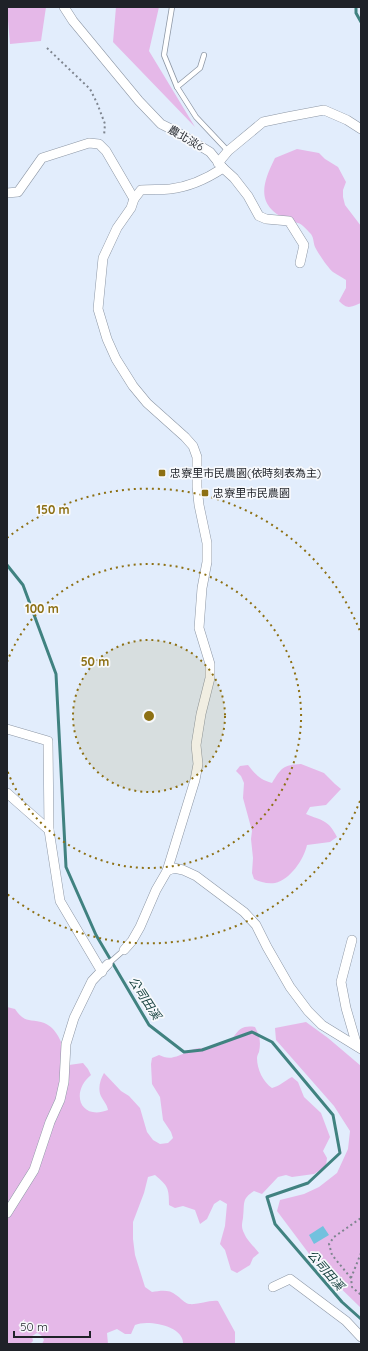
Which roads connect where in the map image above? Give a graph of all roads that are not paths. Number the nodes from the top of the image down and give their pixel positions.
1 (64, 7) edge
2 (172, 7) edge
3 (204, 55) dead end
4 (177, 87) junction
5 (361, 129) edge
6 (228, 151) junction
7 (220, 165) junction
8 (7, 193) edge
9 (134, 199) junction
10 (300, 263) dead end
11 (7, 729) edge
12 (7, 793) edge
13 (49, 830) junction
14 (167, 871) junction
15 (352, 940) dead end
16 (124, 950) joint
17 (108, 964) joint
18 (102, 972) junction
19 (359, 1048) edge
20 (7, 1213) edge
21 (273, 1286) dead end
22 (361, 1337) edge

1 - 7 street, 農北淡6 / 農北淡6
2 - 4 lane
3 - 4 lane
4 - 6 lane
5 - 6 street
6 - 7 street
7 - 9 street
7 - 10 street, 農北淡6
8 - 9 street
9 - 14 street
11 - 13 street
12 - 13 street
13 - 18 street
14 - 16 street
14 - 19 street
15 - 19 street
16 - 17 lane
17 - 18 street
18 - 20 street
21 - 22 street

